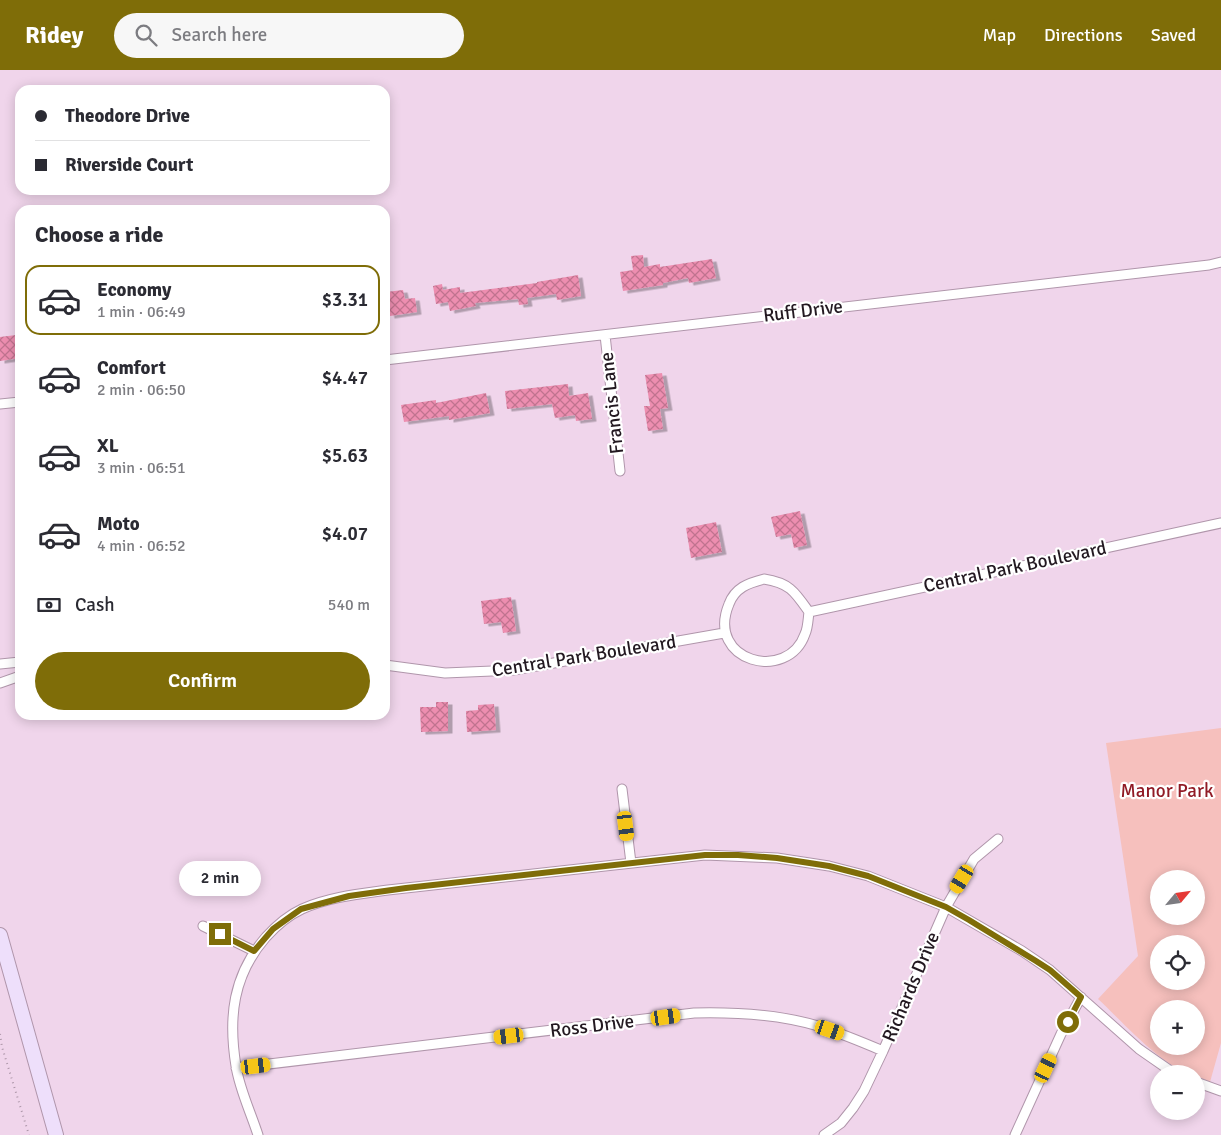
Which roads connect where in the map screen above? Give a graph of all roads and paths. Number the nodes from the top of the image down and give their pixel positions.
1 (1221, 262) edge
2 (605, 335) junction
3 (390, 359) edge
4 (15, 402) edge
5 (0, 404) edge
6 (620, 471) dead end
7 (1221, 523) edge
8 (809, 612) junction
9 (724, 633) junction
10 (15, 662) edge
11 (0, 664) edge
12 (390, 666) edge
13 (15, 678) edge
14 (0, 683) edge
15 (622, 789) dead end
16 (998, 839) dead end
17 (631, 863) junction
18 (946, 907) junction
19 (203, 926) dead end
20 (0, 936) edge
21 (254, 951) junction
22 (1081, 997) junction
23 (0, 1034) edge
24 (883, 1051) junction
25 (1162, 1065) edge
26 (236, 1068) junction
27 (1205, 1085) edge
28 (1221, 1091) edge
29 (29, 1135) edge
30 (56, 1135) edge
31 (258, 1135) edge
32 (824, 1135) edge
33 (1015, 1135) edge

1 - 2 street, Ruff Drive
2 - 3 street, Ruff Drive
2 - 6 street, Francis Lane
4 - 5 street
7 - 8 street, Central Park Boulevard
8 - 9 street
8 - 9 street
9 - 12 street, Central Park Boulevard
10 - 11 street
13 - 14 street
15 - 17 street
16 - 18 street, Richards Drive
17 - 18 street
17 - 21 street
18 - 22 street
18 - 24 street, Richards Drive
19 - 21 street
20 - 30 street
21 - 26 street
22 - 25 street
22 - 33 street
23 - 29 path
24 - 26 street, Ross Drive
24 - 32 street, Richards Drive
26 - 31 street
27 - 28 street

